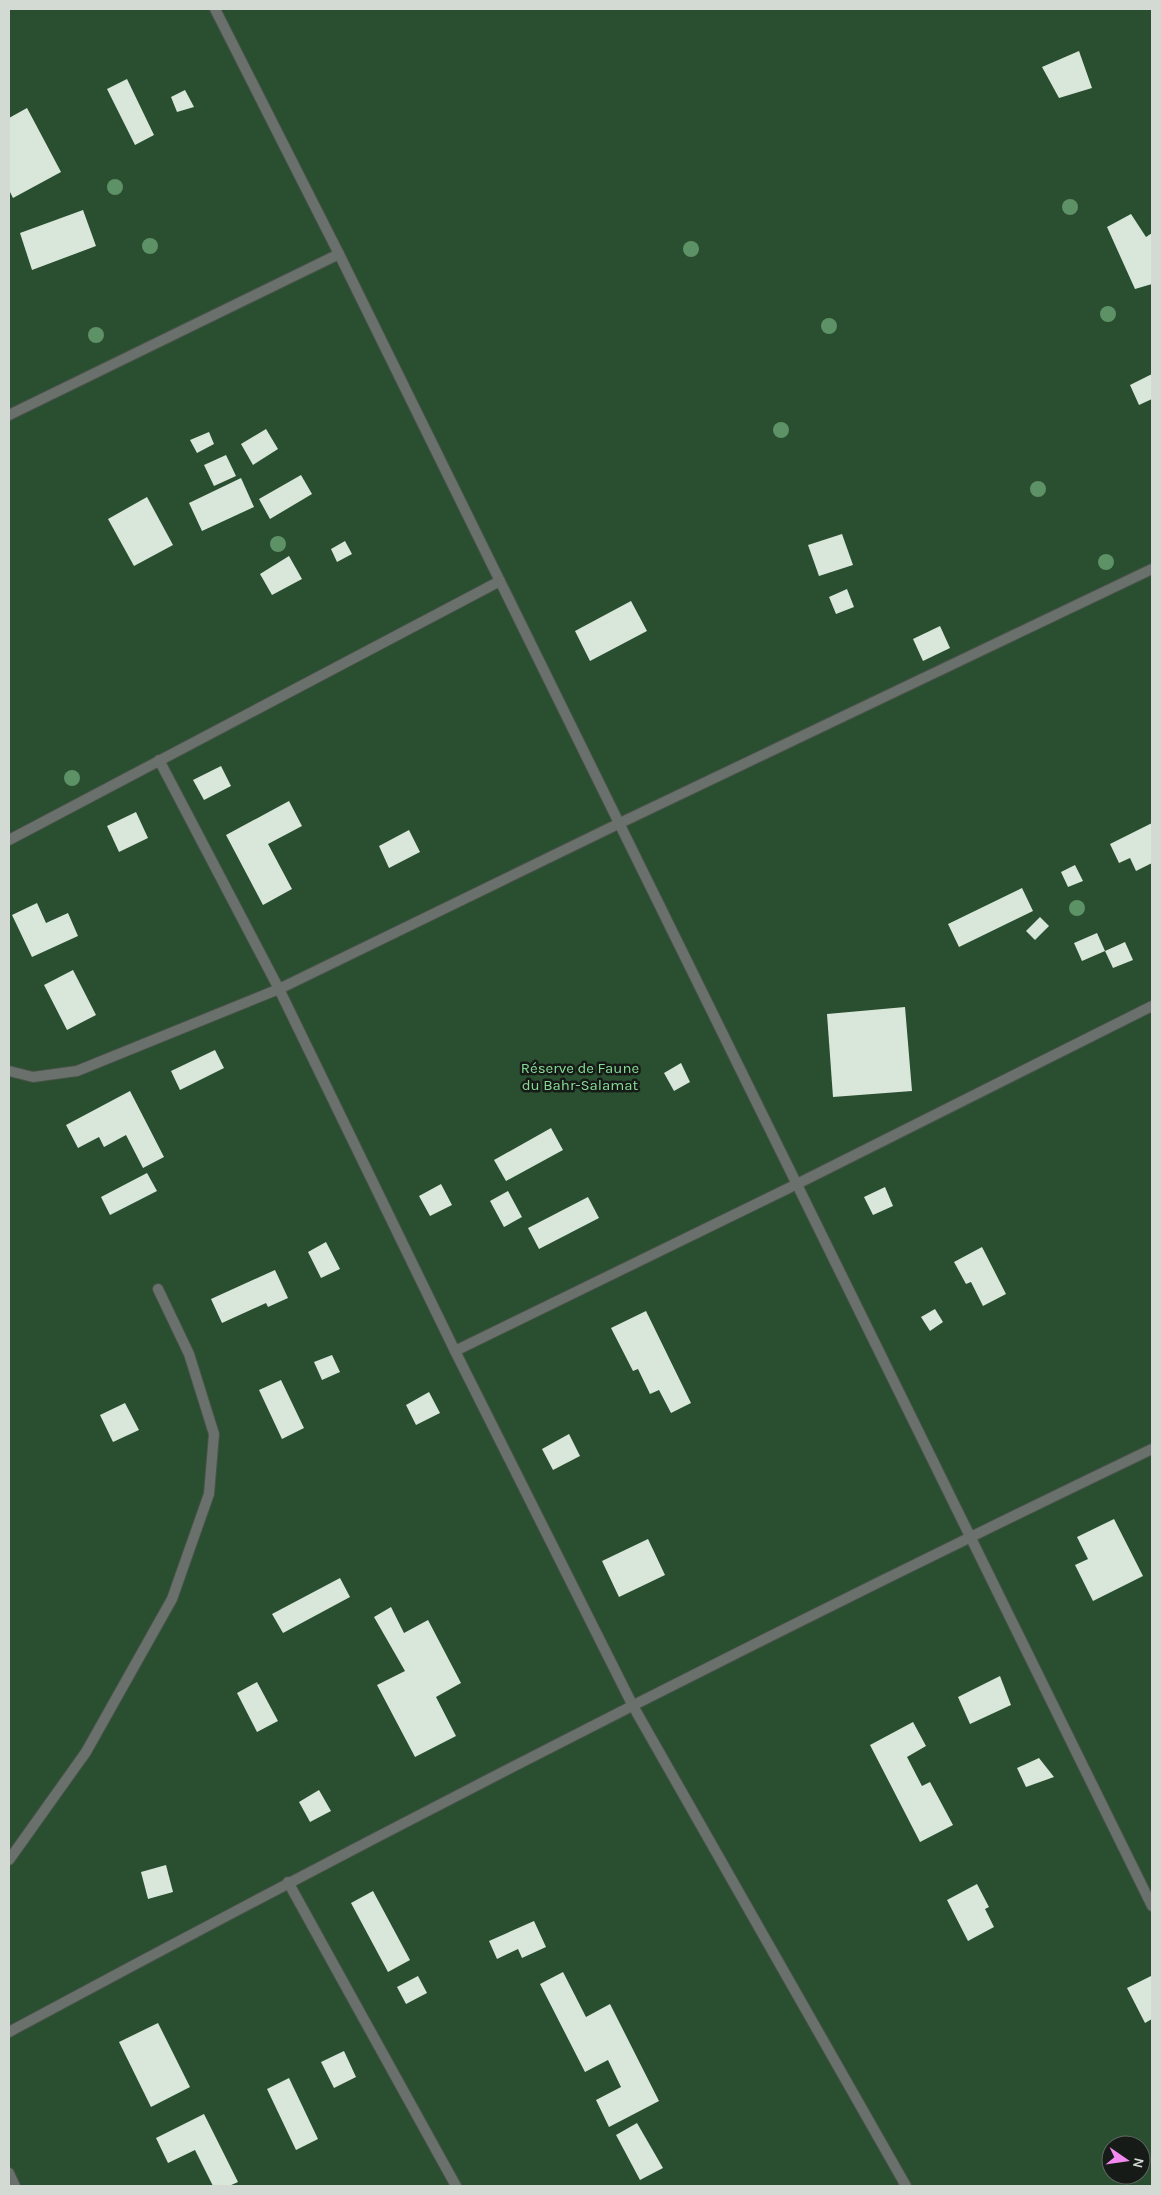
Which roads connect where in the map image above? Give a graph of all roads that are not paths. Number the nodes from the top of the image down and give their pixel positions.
1 (215, 9) edge
2 (339, 254) junction
3 (9, 415) edge
4 (1152, 569) edge
5 (500, 581) junction
6 (159, 760) junction
7 (618, 824) junction
8 (9, 840) edge
9 (279, 989) junction
10 (1152, 1006) edge
11 (9, 1071) edge
12 (797, 1184) junction
13 (158, 1290) dead end
14 (455, 1351) junction
15 (1152, 1449) edge
16 (970, 1536) junction
17 (633, 1706) junction
18 (9, 1860) edge
19 (288, 1882) junction
20 (1152, 1906) edge
21 (9, 2032) edge
22 (9, 2173) edge
23 (15, 2186) edge
24 (456, 2186) edge
25 (906, 2186) edge

1 - 2 street
2 - 3 street
2 - 5 street
4 - 7 street
5 - 6 street
5 - 7 street
6 - 8 street
6 - 9 street
7 - 9 street
7 - 12 street
9 - 11 street
9 - 14 street
10 - 12 street
12 - 14 street
12 - 16 street
13 - 18 street
14 - 17 street
15 - 16 street
16 - 17 street
16 - 20 street
17 - 19 street
17 - 25 street
19 - 21 street
19 - 24 street
22 - 23 street

